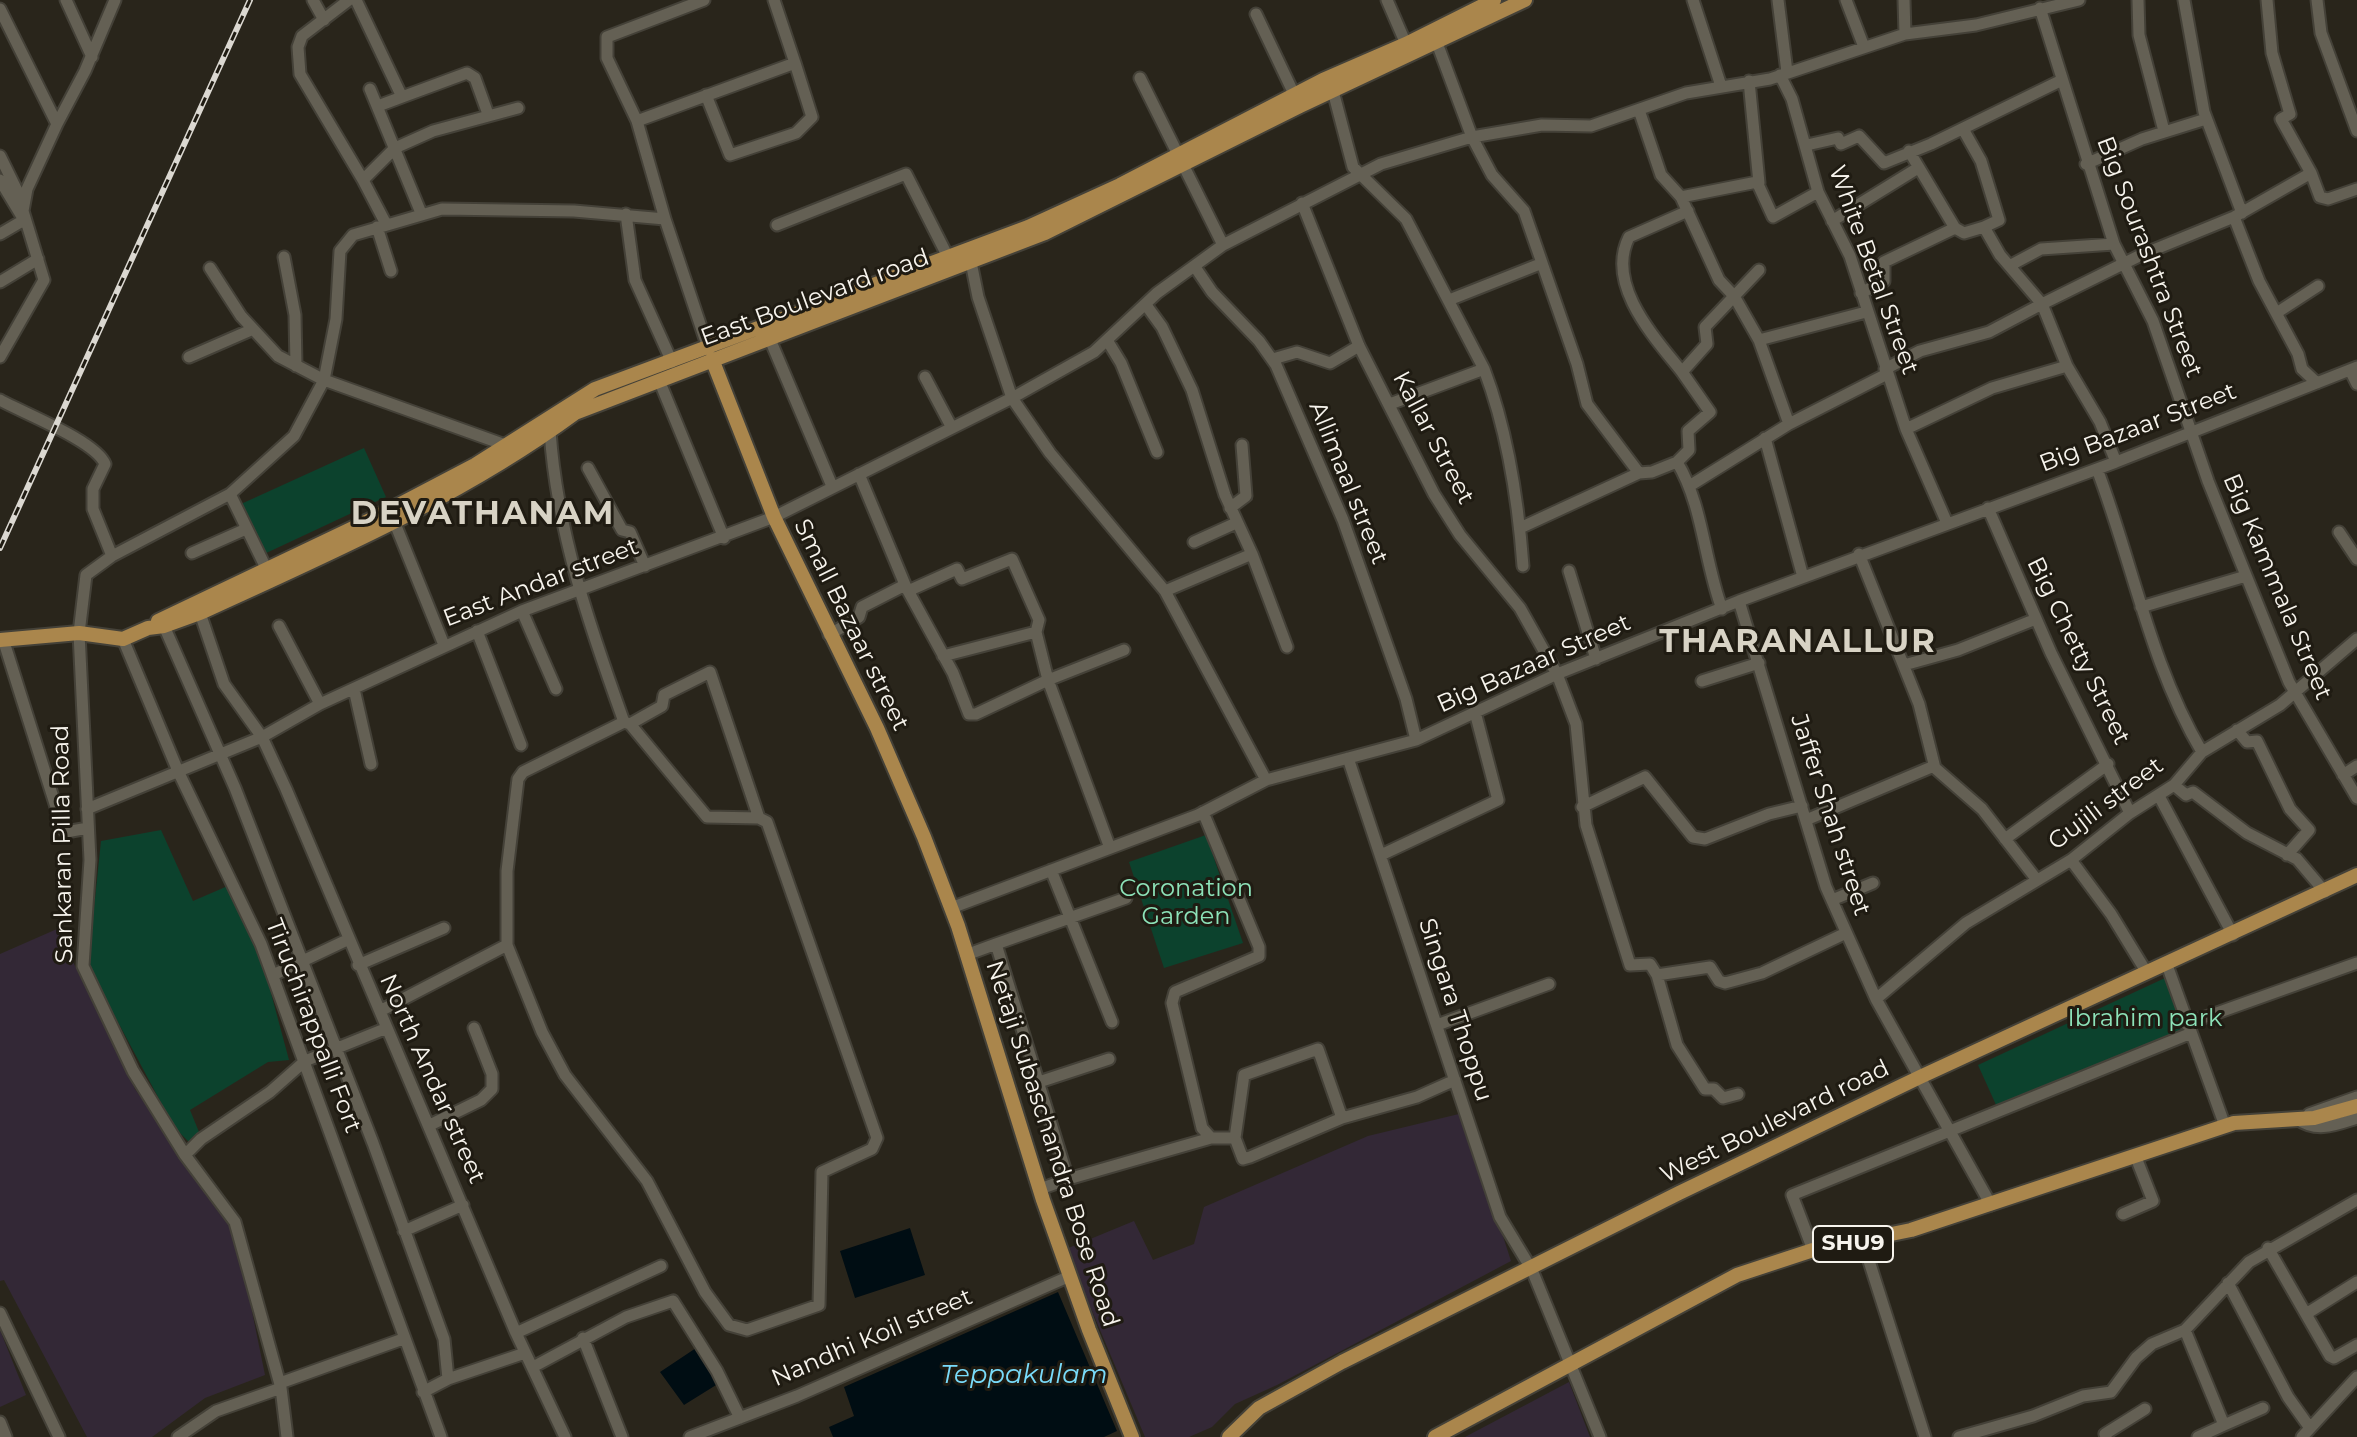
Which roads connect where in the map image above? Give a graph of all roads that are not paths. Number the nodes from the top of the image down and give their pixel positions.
1 (66, 0) edge
2 (115, 0) edge
3 (313, 0) edge
4 (349, 0) edge
5 (356, 0) edge
6 (704, 0) edge
7 (774, 0) edge
8 (1387, 0) edge
9 (1494, 0) edge
10 (1525, 0) edge
11 (1693, 0) edge
12 (1778, 0) edge
13 (1846, 0) edge
14 (1904, 0) edge
15 (2079, 0) edge
16 (2138, 0) edge
17 (2184, 0) edge
18 (2267, 0) edge
19 (2317, 0) edge
20 (2040, 8) junction
21 (0, 9) edge
22 (1256, 14) dead end
23 (324, 20) junction
24 (1905, 34) junction
25 (1437, 43) junction
26 (1406, 44) junction
27 (1864, 47) junction
28 (92, 57) junction
29 (795, 63) junction
30 (1784, 74) junction
31 (1140, 78) dead end
32 (2062, 80) junction
33 (1749, 81) junction
34 (1721, 86) junction
35 (370, 89) dead end
36 (1333, 91) junction
37 (1294, 94) junction
38 (706, 95) junction
39 (402, 97) junction
40 (378, 106) junction
41 (518, 108) dead end
42 (1639, 110) junction
43 (488, 114) junction
44 (2206, 119) junction
45 (637, 121) junction
46 (57, 124) junction
47 (1963, 129) junction
48 (2164, 131) junction
49 (2357, 131) edge
50 (1472, 137) junction
51 (1807, 145) junction
52 (395, 148) junction
53 (1909, 151) junction
54 (0, 156) edge
55 (1181, 158) junction
56 (2086, 164) junction
57 (1918, 168) junction
58 (1361, 173) junction
59 (2311, 173) junction
60 (363, 180) junction
61 (1759, 183) junction
62 (2, 188) edge
63 (2357, 189) edge
64 (1818, 192) junction
65 (1681, 197) junction
66 (1302, 203) junction
67 (24, 205) junction
68 (1688, 211) junction
69 (421, 213) junction
70 (626, 214) junction
71 (2238, 215) junction
72 (665, 219) junction
73 (24, 220) junction
74 (1832, 221) junction
75 (777, 225) dead end
76 (381, 226) junction
77 (1984, 227) junction
78 (1955, 228) junction
79 (0, 234) edge
80 (2114, 244) junction
81 (1223, 245) junction
82 (284, 257) dead end
83 (38, 259) junction
84 (949, 259) junction
85 (971, 262) junction
86 (1540, 264) junction
87 (2124, 264) junction
88 (2011, 265) junction
89 (1195, 267) junction
90 (210, 268) dead end
91 (1759, 270) dead end
92 (391, 271) dead end
93 (0, 282) edge
94 (2318, 286) dead end
95 (1861, 293) junction
96 (1734, 296) junction
97 (1449, 300) junction
98 (1146, 305) junction
99 (2044, 308) junction
100 (1866, 312) junction
101 (2278, 312) junction
102 (251, 330) junction
103 (769, 337) junction
104 (1107, 340) junction
105 (1759, 340) junction
106 (1359, 346) junction
107 (710, 354) junction
108 (0, 357) edge
109 (189, 357) dead end
110 (1273, 359) junction
111 (672, 362) junction
112 (296, 366) junction
113 (2067, 366) junction
114 (2354, 368) edge
115 (1484, 369) junction
116 (1682, 372) junction
117 (1886, 372) junction
118 (925, 377) dead end
119 (324, 380) junction
120 (659, 380) junction
121 (2317, 383) junction
122 (2357, 384) edge
123 (1012, 398) junction
124 (0, 400) edge
125 (1390, 404) junction
126 (12, 406) junction
127 (0, 414) edge
128 (1789, 424) junction
129 (952, 428) junction
130 (1906, 429) junction
131 (2190, 430) junction
132 (550, 431) junction
133 (1765, 438) junction
134 (1242, 445) dead end
135 (507, 446) junction
136 (524, 450) junction
137 (1157, 452) dead end
138 (1677, 462) junction
139 (2116, 462) junction
140 (588, 468) dead end
141 (2097, 469) junction
142 (1639, 473) junction
143 (859, 474) junction
144 (1691, 485) junction
145 (832, 486) junction
146 (230, 494) junction
147 (1230, 508) junction
148 (1988, 508) junction
149 (774, 517) junction
150 (394, 521) junction
151 (1236, 523) junction
152 (1947, 523) junction
153 (1520, 528) junction
154 (246, 529) junction
155 (2339, 532) dead end
156 (724, 538) junction
157 (1194, 542) dead end
158 (192, 553) dead end
159 (1252, 554) junction
160 (1859, 554) junction
161 (112, 556) junction
162 (2357, 559) edge
163 (645, 566) junction
164 (1523, 566) dead end
165 (267, 570) junction
166 (1569, 571) dead end
167 (2246, 576) junction
168 (1803, 577) junction
169 (906, 588) junction
170 (578, 591) junction
171 (1165, 591) junction
172 (1739, 601) junction
173 (2141, 607) junction
174 (1722, 609) junction
175 (522, 611) junction
176 (200, 613) junction
177 (2036, 619) junction
178 (164, 626) junction
179 (279, 626) dead end
180 (148, 628) junction
181 (477, 631) junction
182 (1036, 632) junction
183 (79, 633) junction
184 (829, 635) junction
185 (2, 639) edge
186 (123, 639) junction
187 (2357, 639) edge
188 (444, 645) junction
189 (1287, 647) dead end
190 (1124, 650) dead end
191 (943, 656) junction
192 (1596, 659) junction
193 (1759, 663) junction
194 (1904, 665) junction
195 (1557, 674) junction
196 (1048, 680) junction
197 (1702, 681) dead end
198 (354, 689) junction
199 (556, 689) dead end
200 (2295, 693) junction
201 (320, 704) junction
202 (1475, 712) junction
203 (627, 723) junction
204 (2237, 730) junction
205 (262, 737) junction
206 (1416, 740) junction
207 (521, 745) dead end
208 (2202, 752) junction
209 (220, 755) junction
210 (1348, 758) junction
211 (371, 764) dead end
212 (2108, 764) junction
213 (1934, 766) junction
214 (2357, 766) edge
215 (178, 771) junction
216 (2343, 775) junction
217 (1266, 780) junction
218 (2174, 785) junction
219 (2159, 796) junction
220 (2357, 798) edge
221 (1802, 806) junction
222 (1582, 807) junction
223 (87, 809) junction
224 (1203, 812) junction
225 (2130, 813) junction
226 (759, 818) junction
227 (1806, 820) junction
228 (88, 828) junction
229 (2005, 839) junction
230 (1110, 848) junction
231 (1381, 855) junction
232 (2287, 855) junction
233 (2071, 860) junction
234 (1051, 870) junction
235 (2357, 875) edge
236 (2037, 880) junction
237 (1873, 883) dead end
238 (2325, 892) junction
239 (1126, 898) dead end
240 (1832, 900) junction
241 (951, 908) junction
242 (1071, 920) junction
243 (444, 928) dead end
244 (1846, 933) junction
245 (2233, 935) junction
246 (347, 940) junction
247 (996, 944) junction
248 (507, 945) junction
249 (966, 955) junction
250 (303, 961) junction
251 (2357, 963) edge
252 (358, 965) junction
253 (2167, 965) junction
254 (2147, 973) junction
255 (273, 975) junction
256 (1657, 975) junction
257 (1549, 984) dead end
258 (1876, 999) junction
259 (380, 1011) junction
260 (1112, 1022) dead end
261 (1437, 1025) junction
262 (387, 1028) junction
263 (474, 1028) dead end
264 (2188, 1029) junction
265 (336, 1051) junction
266 (1109, 1059) dead end
267 (305, 1061) junction
268 (1920, 1077) junction
269 (1455, 1080) junction
270 (1039, 1082) junction
271 (1738, 1094) dead end
272 (2357, 1097) edge
273 (2357, 1106) edge
274 (1342, 1118) junction
275 (2357, 1118) edge
276 (2297, 1119) junction
277 (430, 1125) junction
278 (2225, 1126) junction
279 (1947, 1129) junction
280 (1211, 1138) junction
281 (1235, 1138) junction
282 (185, 1155) junction
283 (2135, 1155) junction
284 (1068, 1179) junction
285 (1040, 1189) junction
286 (2357, 1200) edge
287 (463, 1205) junction
288 (1991, 1205) junction
289 (2123, 1214) dead end
290 (404, 1231) junction
291 (1863, 1242) junction
292 (2268, 1248) junction
293 (1813, 1250) junction
294 (661, 1266) dead end
295 (1532, 1270) junction
296 (1070, 1276) junction
297 (2357, 1282) edge
298 (2228, 1283) junction
299 (0, 1313) edge
300 (2306, 1314) junction
301 (2185, 1330) junction
302 (516, 1333) junction
303 (583, 1338) junction
304 (403, 1339) junction
305 (2357, 1345) edge
306 (525, 1353) junction
307 (1570, 1364) junction
308 (533, 1367) junction
309 (2357, 1377) edge
310 (448, 1379) junction
311 (280, 1386) junction
312 (423, 1392) junction
313 (2263, 1408) dead end
314 (2145, 1409) dead end
315 (740, 1418) junction
316 (0, 1422) edge
317 (2224, 1425) junction
318 (1454, 1432) edge
319 (2306, 1432) edge
320 (6, 1437) edge
321 (59, 1437) edge
322 (178, 1437) edge
323 (287, 1437) edge
324 (441, 1437) edge
325 (565, 1437) edge
326 (622, 1437) edge
327 (690, 1437) edge
328 (1132, 1437) edge
329 (1229, 1437) edge
330 (1435, 1437) edge
331 (1600, 1437) edge
332 (1925, 1437) edge
333 (1959, 1437) edge
334 (2106, 1437) edge
335 (2198, 1437) edge

1 - 28 street
2 - 28 street
3 - 23 street
4 - 23 street
5 - 39 street
6 - 45 street
7 - 29 street
8 - 26 street
9 - 26 main road
10 - 25 main road, East Boulevard road
11 - 34 street
12 - 30 street, White Betal Street
13 - 27 street
14 - 24 street
15 - 20 street, East Andar street
16 - 48 street
17 - 44 street
18 - 59 street
19 - 49 street
20 - 24 street, East Andar street
20 - 32 street, Big Sourashtra Street
21 - 46 street
22 - 37 street
23 - 60 street
24 - 27 street, East Andar street
25 - 36 main road, East Boulevard road
25 - 50 street
26 - 37 main road
27 - 30 street, East Andar street
28 - 46 street
29 - 38 street
29 - 38 street
30 - 33 street, East Andar street
30 - 51 street, White Betal Street
31 - 55 street
32 - 47 street
32 - 56 street, Big Sourashtra Street
33 - 34 street, East Andar street
33 - 61 street
34 - 42 street, East Andar street
35 - 40 street
36 - 55 main road, East Boulevard road
36 - 58 street
37 - 55 main road
38 - 45 street
39 - 40 street
39 - 43 street
40 - 52 street
41 - 43 street
42 - 50 street, East Andar street
42 - 65 street
43 - 52 street
44 - 48 street
44 - 71 street
45 - 72 street
46 - 67 street
47 - 53 street
47 - 77 street
48 - 56 street
50 - 58 street, East Andar street
50 - 86 street
51 - 53 street
51 - 64 street, White Betal Street
52 - 60 street
52 - 69 street
53 - 57 street
54 - 67 street
55 - 81 street
55 - 84 main road
55 - 85 main road, East Boulevard road
56 - 80 street, Big Sourashtra Street
57 - 74 street
57 - 78 street
58 - 66 street, East Andar street
58 - 97 street
59 - 63 street
59 - 71 street
60 - 76 street
61 - 64 street
61 - 65 street
62 - 73 street
64 - 74 street, White Betal Street
65 - 68 street
66 - 81 street, East Andar street
66 - 106 street, Kallar Street
67 - 73 street
68 - 96 street
68 - 116 street
69 - 70 street
69 - 76 street
70 - 72 street
70 - 111 street
71 - 87 street
71 - 101 street
72 - 107 street
73 - 79 street
73 - 83 street
74 - 95 street, White Betal Street
75 - 84 street
76 - 92 street
76 - 119 street, Sankaran Pilla Road
77 - 78 street
77 - 88 street
78 - 95 street
80 - 87 street, Big Sourashtra Street
80 - 88 street
81 - 89 street, East Andar street
82 - 112 street
83 - 93 street
83 - 108 street
84 - 107 main road
85 - 103 main road, East Boulevard road
85 - 123 street
86 - 97 street
86 - 142 street
87 - 99 street
87 - 131 street, Big Sourashtra Street
88 - 99 street
89 - 98 street, East Andar street
89 - 110 street, Allimaal street
90 - 102 street
91 - 96 street
94 - 101 street
95 - 100 street, White Betal Street
96 - 105 street
96 - 116 street
97 - 115 street
98 - 104 street, East Andar street
98 - 147 street
99 - 113 street
99 - 117 street
100 - 105 street
100 - 117 street, White Betal Street
101 - 121 street
102 - 109 street
102 - 112 street
103 - 107 main road, East Boulevard road
103 - 145 street
104 - 123 street, East Andar street
104 - 137 street
105 - 128 street
106 - 110 street
106 - 125 street, Kallar Street
107 - 111 main road
107 - 120 main road, East Boulevard road
107 - 149 main road, Small Bazaar street
110 - 206 street, Allimaal street
111 - 135 main road
112 - 119 street
113 - 130 street
113 - 139 street
114 - 121 street, Big Bazaar Street
114 - 122 street
115 - 125 street
115 - 153 street
116 - 138 street
117 - 128 street
117 - 130 street, White Betal Street
118 - 129 street
119 - 135 street
119 - 146 street, Sankaran Pilla Road
120 - 132 main road, East Boulevard road
120 - 156 street
121 - 131 street, Big Bazaar Street
123 - 129 street, East Andar street
123 - 171 street
124 - 126 street
125 - 195 street, Kallar Street
126 - 127 street
126 - 161 street
128 - 133 street
129 - 143 street, East Andar street
130 - 152 street, White Betal Street
131 - 139 street, Big Bazaar Street
131 - 167 street, Big Kammala Street
132 - 136 main road, East Boulevard road
132 - 170 street
133 - 144 street
133 - 168 street
134 - 147 street
135 - 136 street
135 - 165 main road
136 - 150 main road, East Boulevard road
138 - 142 street
138 - 144 street
139 - 141 street, Big Bazaar Street
140 - 163 street
141 - 148 street, Big Bazaar Street
141 - 173 street
142 - 153 street
143 - 145 street, East Andar street
143 - 169 street
144 - 174 street
145 - 149 street, East Andar street
146 - 154 street
146 - 161 street, Sankaran Pilla Road
147 - 151 street
148 - 152 street, Big Bazaar Street
148 - 177 street, Big Chetty Street
149 - 156 street, East Andar street
149 - 184 main road, Small Bazaar street
150 - 176 main road, East Boulevard road
150 - 188 street
151 - 157 street
151 - 159 street
152 - 160 street, Big Bazaar Street
153 - 164 street
154 - 158 street
154 - 165 street
155 - 162 street
156 - 163 street, East Andar street
159 - 171 street
159 - 189 street
160 - 168 street, Big Bazaar Street
160 - 194 street
161 - 183 street, Sankaran Pilla Road
163 - 170 street, East Andar street
165 - 180 main road
166 - 192 street
167 - 173 street
167 - 200 street, Big Kammala Street
168 - 172 street, Big Bazaar Street
169 - 182 street
169 - 184 street
169 - 191 street
170 - 175 street, East Andar street
170 - 203 street
171 - 217 street
172 - 174 street, Big Bazaar Street
172 - 193 street, Jaffer Shah street
173 - 208 street
174 - 192 street, Big Bazaar Street
175 - 181 street, East Andar street
175 - 199 street
176 - 178 main road, East Boulevard road
176 - 205 street, North Andar street
177 - 194 street
177 - 212 street, Big Chetty Street
178 - 180 main road, East Boulevard road
178 - 209 street
179 - 201 street
180 - 186 main road, East Boulevard road
181 - 188 street, East Andar street
181 - 207 street
182 - 191 street
182 - 196 street
183 - 185 main road
183 - 186 main road
183 - 223 street, Sankaran Pilla Road
184 - 241 main road, Small Bazaar street
185 - 228 street
186 - 215 street, Tiruchirappalli Fort
187 - 200 street, Gujili street
188 - 198 street, East Andar street
190 - 196 street
191 - 196 street
192 - 195 street, Big Bazaar Street
193 - 197 street
193 - 221 street, Jaffer Shah street
194 - 213 street
195 - 202 street, Big Bazaar Street
195 - 222 street, Kallar Street
196 - 230 street
198 - 201 street, East Andar street
198 - 211 street
200 - 204 street, Gujili street
200 - 216 street, Big Kammala Street
201 - 205 street, East Andar street
202 - 206 street, Big Bazaar Street
202 - 231 street
203 - 226 street
203 - 226 street
203 - 248 street
204 - 208 street, Gujili street
204 - 232 street
205 - 209 street, East Andar street
205 - 246 street, North Andar street
206 - 210 street, Big Bazaar Street
208 - 218 street, Gujili street
209 - 215 street, East Andar street
209 - 250 street
210 - 217 street, Big Bazaar Street
210 - 231 street, Singara Thoppu
212 - 225 street, Big Chetty Street
212 - 229 street
213 - 227 street
213 - 229 street
214 - 216 street
215 - 223 street, East Andar street
215 - 255 street, Tiruchirappalli Fort
216 - 220 street, Big Kammala Street
217 - 224 street, Big Bazaar Street
218 - 219 street, Gujili street
218 - 232 street
219 - 225 street, Gujili street
219 - 245 street
221 - 222 street
221 - 227 street, Jaffer Shah street
222 - 256 street, Kallar Street
223 - 228 street, Sankaran Pilla Road
224 - 230 street, Big Bazaar Street
224 - 280 street
225 - 233 street, Gujili street
226 - 248 street
227 - 240 street, Jaffer Shah street
228 - 282 street, Sankaran Pilla Road
229 - 236 street
230 - 234 street, Big Bazaar Street
231 - 261 street, Singara Thoppu
232 - 238 street
233 - 236 street, Gujili street
233 - 254 street
234 - 241 street, Big Bazaar Street
234 - 242 street
235 - 238 main road, West Boulevard road
236 - 258 street, Gujili street
237 - 240 street
238 - 245 main road, West Boulevard road
239 - 242 street
240 - 244 street, Jaffer Shah street
241 - 249 main road, Netaji Subaschandra Bose Road
242 - 247 street
242 - 260 street
243 - 252 street
244 - 256 street
244 - 258 street, Jaffer Shah street
245 - 253 main road, West Boulevard road
246 - 250 street
246 - 252 street, North Andar street
247 - 249 street
247 - 270 street
248 - 259 street
249 - 285 main road, Netaji Subaschandra Bose Road
250 - 255 street
250 - 265 street
251 - 264 street
252 - 259 street, North Andar street
253 - 254 main road, West Boulevard road
253 - 264 street
254 - 268 main road, West Boulevard road
255 - 267 street, Tiruchirappalli Fort
256 - 271 street
257 - 261 street
258 - 268 street, Jaffer Shah street
259 - 262 street, North Andar street
261 - 269 street, Singara Thoppu
262 - 265 street
262 - 277 street, North Andar street
263 - 277 street
264 - 278 street
264 - 279 street
265 - 267 street
265 - 290 street
266 - 270 street
267 - 282 street
267 - 304 street, Tiruchirappalli Fort
268 - 279 street, Jaffer Shah street
268 - 295 main road, West Boulevard road
269 - 274 street
269 - 295 street, Singara Thoppu
270 - 284 street
272 - 276 street
273 - 276 main road, SHU9
274 - 281 street
274 - 281 street
275 - 276 street
276 - 278 main road, SHU9
277 - 287 street, North Andar street
278 - 283 main road, SHU9
279 - 288 street, Jaffer Shah street
279 - 293 street
280 - 281 street
280 - 284 street
282 - 311 street, Sankaran Pilla Road
283 - 288 main road, SHU9
283 - 289 street
284 - 285 street
285 - 296 main road, Netaji Subaschandra Bose Road
286 - 292 street
287 - 290 street
287 - 302 street, North Andar street
288 - 291 main road, SHU9
290 - 310 street
291 - 293 main road, SHU9
291 - 332 street
292 - 298 street
292 - 300 street
293 - 307 main road, SHU9
294 - 302 street
295 - 307 street, Singara Thoppu
295 - 329 main road, West Boulevard road
296 - 315 street, Nandhi Koil street
296 - 328 main road, Netaji Subaschandra Bose Road
297 - 300 street
298 - 301 street
298 - 319 street
299 - 321 street
300 - 305 street
301 - 317 street
301 - 333 street
302 - 306 street, North Andar street
303 - 308 street
303 - 315 street
303 - 326 street
304 - 311 street
304 - 312 street, Tiruchirappalli Fort
306 - 308 street, North Andar street
306 - 310 street
307 - 318 main road, SHU9
307 - 331 street, Singara Thoppu
308 - 325 street, North Andar street
309 - 319 street
310 - 312 street
311 - 322 street
311 - 323 street, Sankaran Pilla Road
312 - 324 street, Tiruchirappalli Fort
313 - 317 street
314 - 334 street
315 - 327 street, Nandhi Koil street
316 - 320 street
317 - 335 street
318 - 330 main road, SHU9

